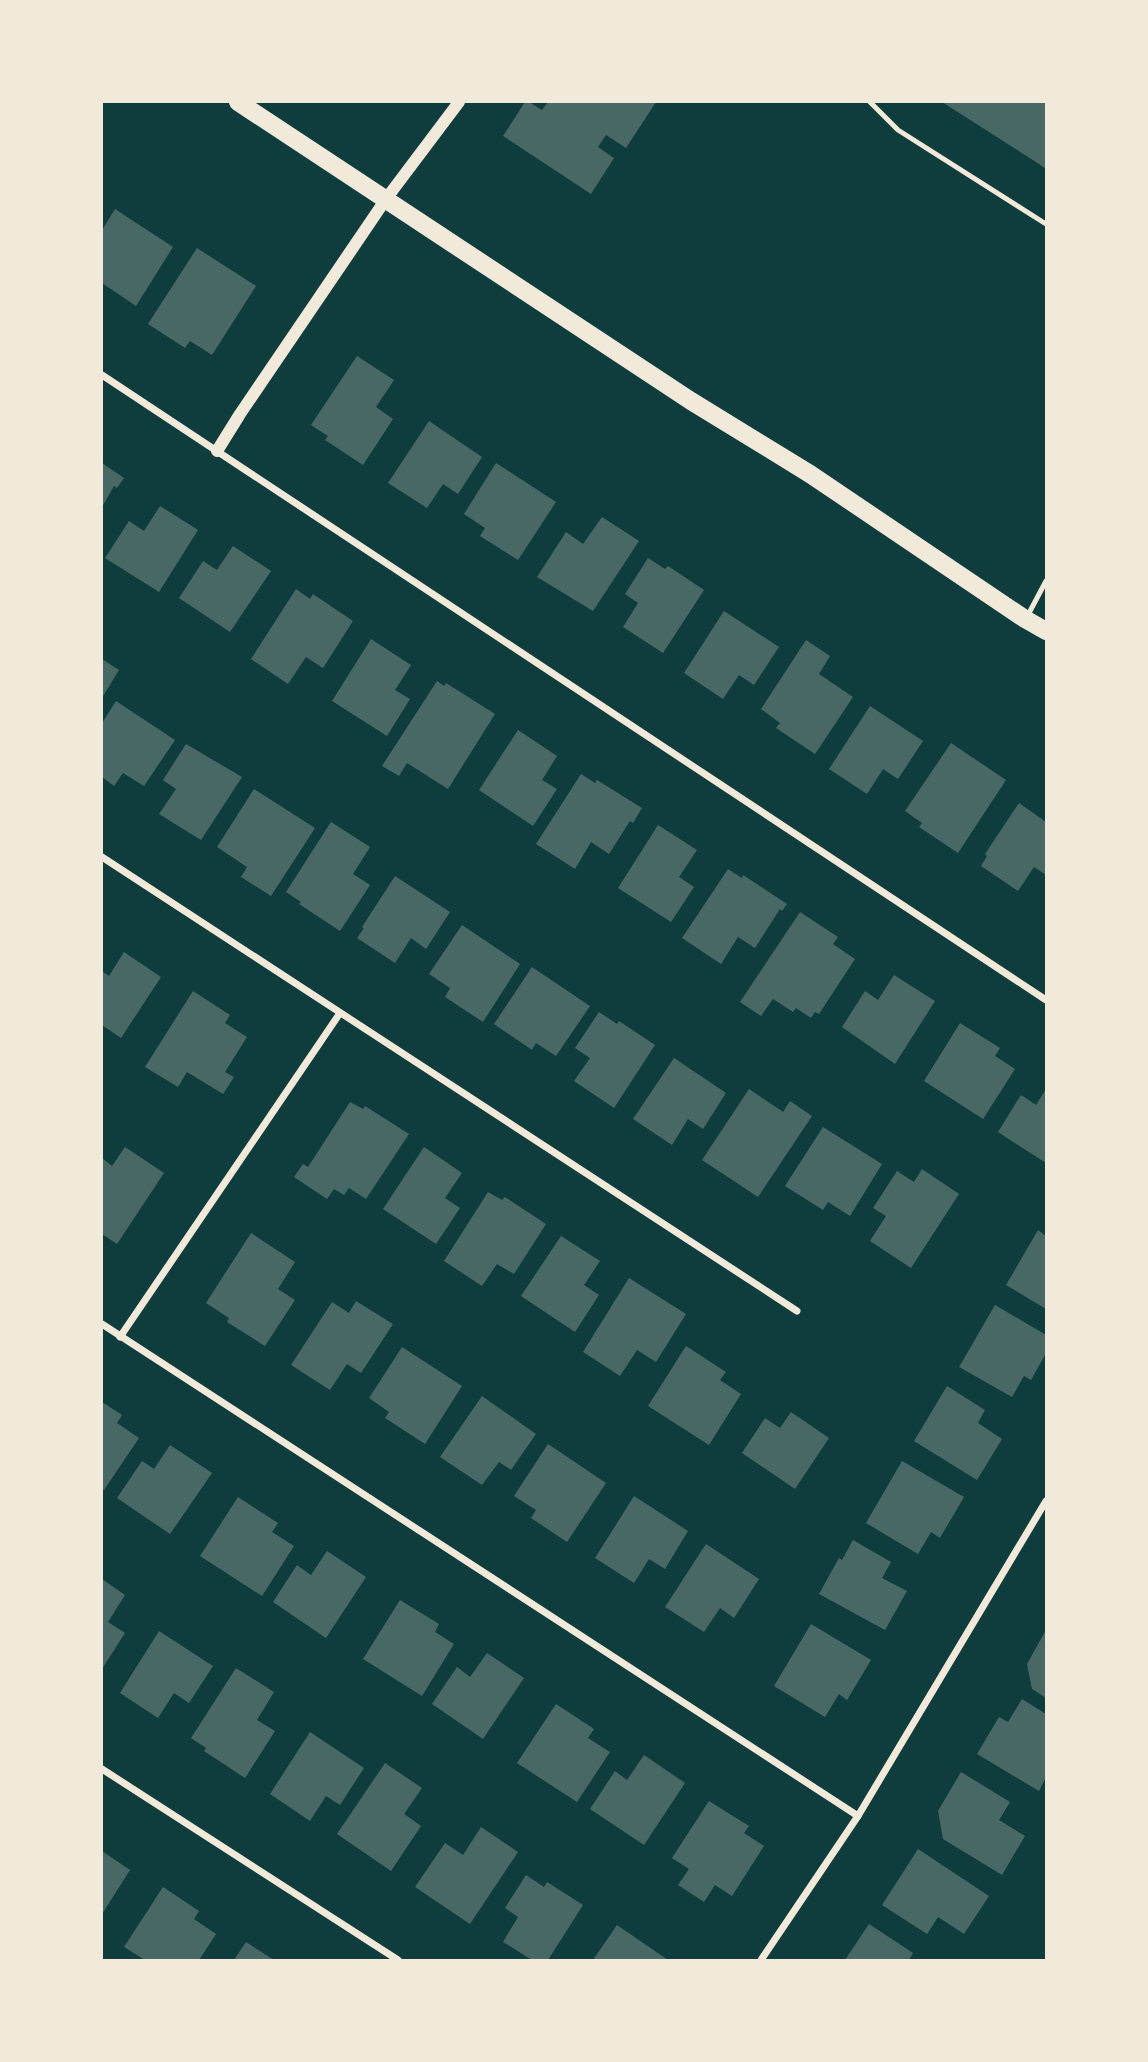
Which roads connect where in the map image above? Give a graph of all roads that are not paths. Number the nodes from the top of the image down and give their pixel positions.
1 (238, 102) edge
2 (459, 102) edge
3 (870, 102) edge
4 (386, 199) junction
5 (1046, 224) edge
6 (102, 375) edge
7 (217, 452) junction
8 (1046, 581) edge
9 (1025, 619) junction
10 (1046, 631) edge
11 (102, 857) edge
12 (1046, 1000) edge
13 (340, 1013) junction
14 (797, 1311) dead end
15 (102, 1325) edge
16 (120, 1336) junction
17 (1046, 1501) edge
18 (102, 1769) edge
19 (858, 1816) junction
20 (398, 1961) edge
21 (761, 1961) edge

1 - 4 main road
2 - 4 street
3 - 5 lane
4 - 7 street
4 - 9 main road
6 - 7 street
7 - 12 street
8 - 9 lane
9 - 10 main road
11 - 13 street
13 - 14 street
13 - 16 street
15 - 16 street
16 - 19 street
17 - 19 street
18 - 20 street
19 - 21 street

